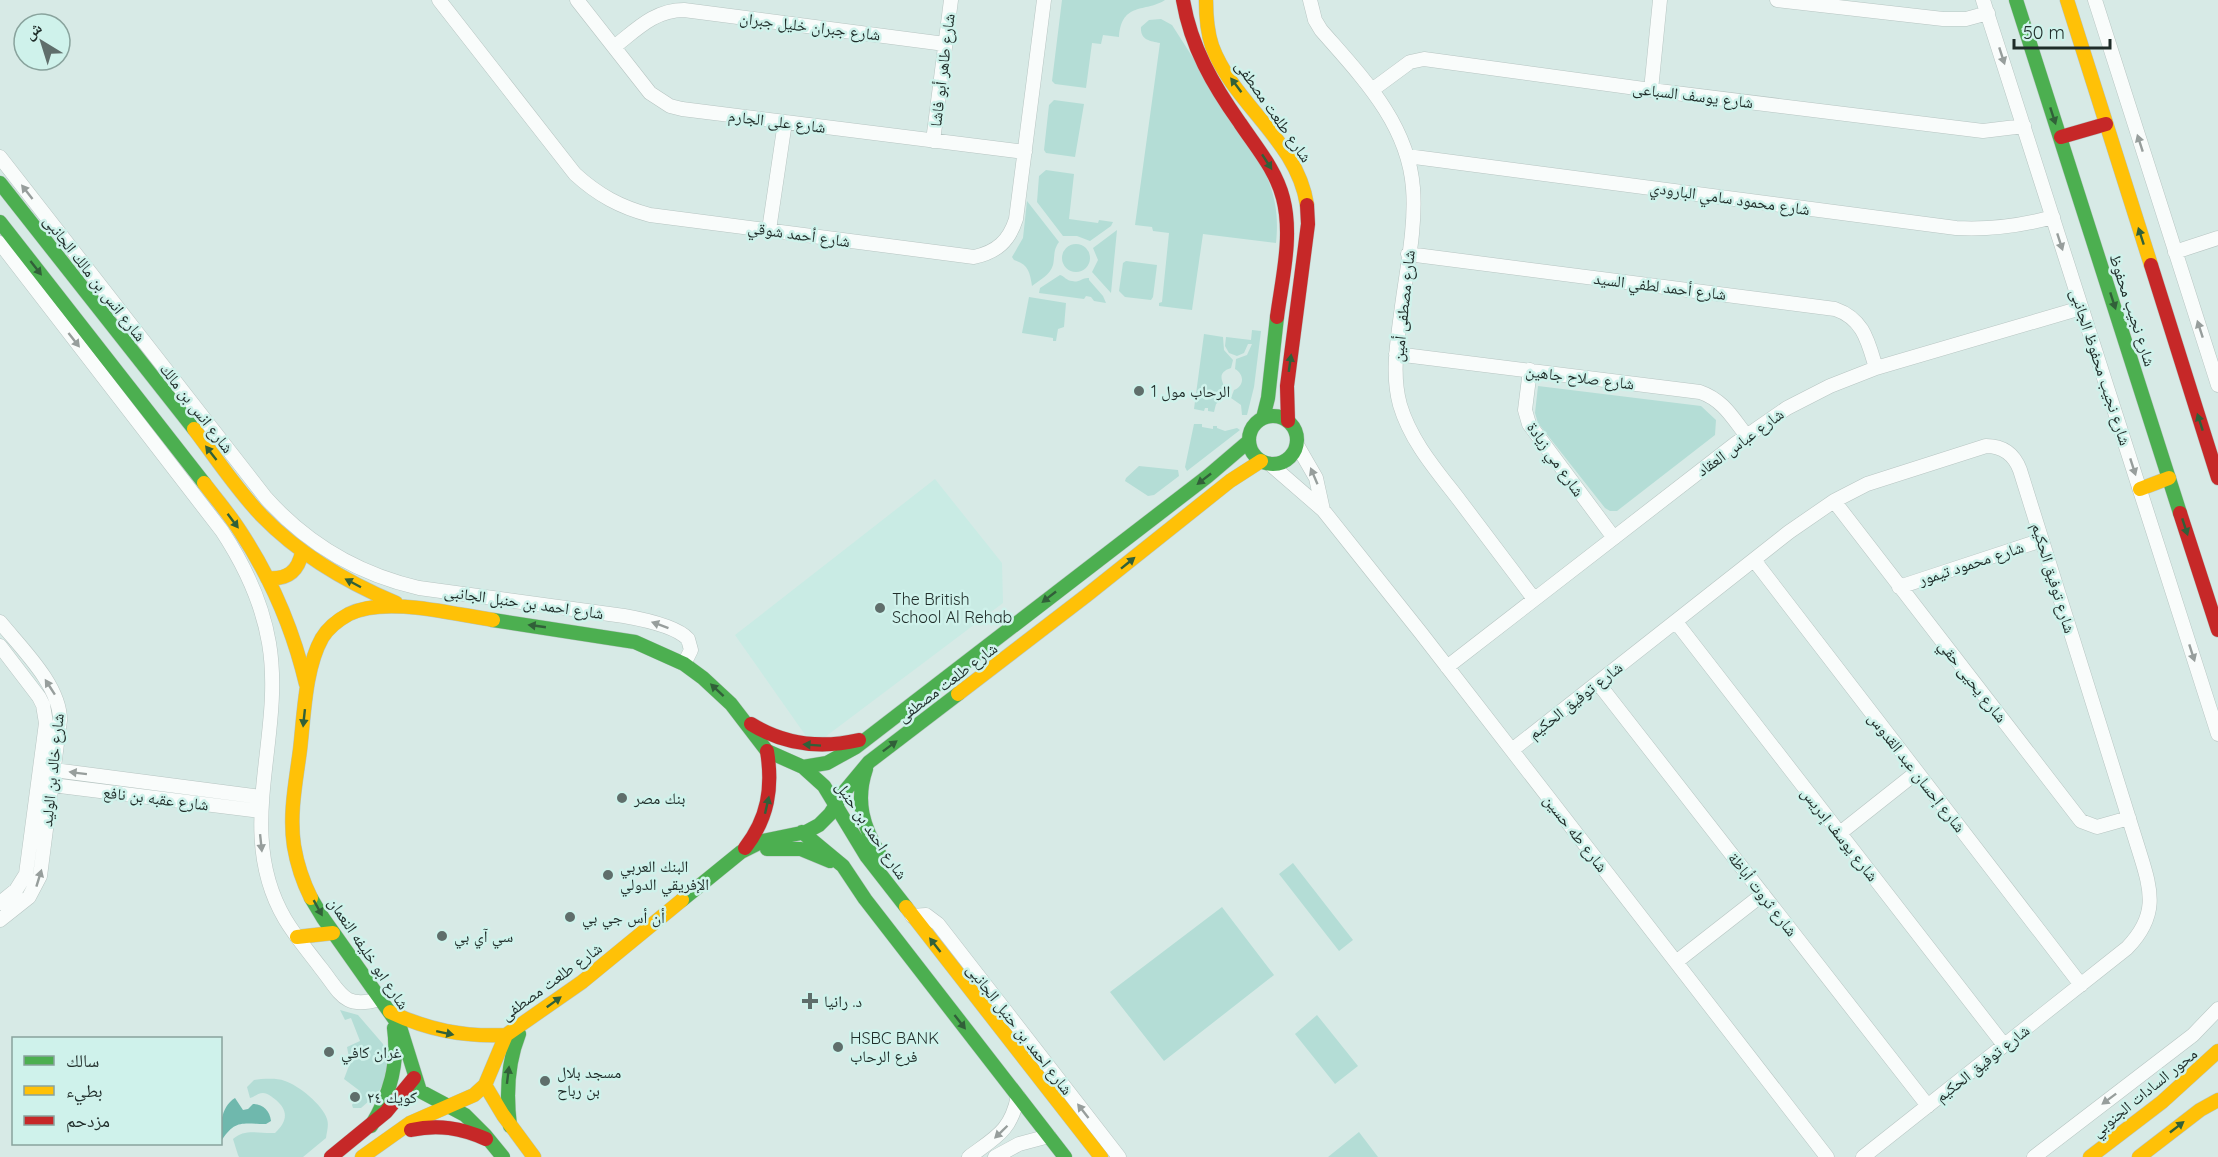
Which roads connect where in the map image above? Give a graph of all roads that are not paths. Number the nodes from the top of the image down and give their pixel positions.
1 (439, 0) edge
2 (577, 0) edge
3 (951, 0) edge
4 (1044, 0) edge
5 (1183, 0) edge
6 (1206, 0) edge
7 (1310, 0) edge
8 (1660, 0) edge
9 (1777, 0) edge
10 (2016, 0) edge
11 (2067, 0) edge
12 (2095, 0) edge
13 (1986, 7) edge
14 (945, 44) junction
15 (614, 47) junction
16 (1372, 90) junction
17 (1651, 90) junction
18 (785, 122) junction
19 (2106, 124) junction
20 (2024, 126) junction
21 (2061, 137) junction
22 (933, 141) junction
23 (1025, 152) junction
24 (1407, 156) junction
25 (0, 157) edge
26 (0, 183) edge
27 (2053, 217) junction
28 (0, 222) edge
29 (769, 230) junction
30 (2218, 238) edge
31 (0, 243) edge
32 (2175, 252) junction
33 (1408, 254) junction
34 (2081, 308) junction
35 (1396, 354) junction
36 (1876, 368) junction
37 (2215, 368) edge
38 (1530, 370) junction
39 (2218, 385) edge
40 (1263, 418) junction
41 (1288, 421) junction
42 (1746, 435) junction
43 (1249, 441) junction
44 (1297, 445) junction
45 (1265, 463) junction
46 (2217, 467) edge
47 (2169, 478) junction
48 (2140, 489) junction
49 (1834, 501) junction
50 (1323, 510) junction
51 (1614, 538) junction
52 (2042, 540) junction
53 (302, 552) junction
54 (335, 556) joint
55 (1754, 560) junction
56 (267, 578) junction
57 (1899, 587) junction
58 (1534, 599) junction
59 (406, 607) junction
60 (0, 622) edge
61 (1676, 622) junction
62 (2218, 630) edge
63 (0, 646) edge
64 (684, 663) junction
65 (1447, 667) junction
66 (1598, 683) junction
67 (307, 690) junction
68 (744, 719) junction
69 (2218, 734) edge
70 (869, 736) junction
71 (1512, 750) junction
72 (767, 751) junction
73 (869, 762) junction
74 (803, 767) junction
75 (54, 770) junction
76 (1917, 772) junction
77 (52, 785) junction
78 (261, 797) junction
79 (836, 803) junction
80 (260, 811) junction
81 (2129, 818) junction
82 (802, 832) junction
83 (1840, 833) junction
84 (741, 852) junction
85 (843, 866) junction
86 (877, 872) junction
87 (858, 889) junction
88 (1763, 894) junction
89 (0, 903) edge
90 (908, 911) junction
91 (0, 920) edge
92 (333, 933) junction
93 (297, 937) junction
94 (1676, 962) junction
95 (2081, 985) junction
96 (380, 999) junction
97 (2218, 1009) edge
98 (390, 1012) junction
99 (522, 1025) junction
100 (506, 1035) junction
101 (2004, 1045) junction
102 (2216, 1055) edge
103 (414, 1078) junction
104 (485, 1085) junction
105 (1018, 1096) junction
106 (2218, 1100) edge
107 (448, 1105) junction
108 (1928, 1106) junction
109 (371, 1126) junction
110 (510, 1126) junction
111 (1049, 1136) junction
112 (384, 1141) junction
113 (492, 1142) junction
114 (528, 1155) edge
115 (331, 1157) edge
116 (362, 1157) edge
117 (503, 1157) edge
118 (969, 1157) edge
119 (995, 1157) edge
120 (1065, 1157) edge
121 (1101, 1157) edge
122 (1119, 1157) edge
123 (1827, 1157) edge
124 (1863, 1157) edge
125 (2034, 1157) edge
126 (2090, 1157) edge
127 (2139, 1157) edge

1 - 29 street, شارع أحمد شوقي
2 - 15 street, شارع على الجارم
3 - 14 street, شارع طاهر أبو فاشا
4 - 23 street, شارع أحمد شوقي
5 -> 40 street, شارع طلعت مصطفى
41 -> 6 street, شارع طلعت مصطفى
7 - 16 street, شارع مصطفى أمين
8 - 17 street
9 - 13 street
10 -> 21 street, شارع نجيب محفوظ
11 - 19 street, شارع نجيب محفوظ
32 -> 12 street
13 -> 20 street, شارع نجيب محفوظ الجانبى
14 - 15 street, شارع جبران خليل جبران
14 - 22 street, شارع طاهر أبو فاشا
15 - 18 street, شارع على الجارم
16 - 17 street, شارع يوسف السباعى
16 - 24 street, شارع مصطفى أمين
17 - 20 street, شارع يوسف السباعى
18 - 22 street, شارع على الجارم
18 - 29 street
19 - 21 street
46 -> 19 street, شارع نجيب محفوظ
20 - 27 street, شارع نجيب محفوظ الجانبى
21 -> 47 street, شارع نجيب محفوظ
22 - 23 street, شارع على الجارم
23 - 29 street, شارع أحمد شوقي
24 - 27 street, شارع محمود سامي البارودي
24 - 33 street, شارع مصطفى أمين
54 -> 25 street, شارع انس بن مالك الجانبى
53 -> 26 street, شارع انس بن مالك
27 -> 34 street, شارع نجيب محفوظ الجانبى
28 -> 56 street
30 - 32 street
31 -> 78 street
37 -> 32 street
33 - 35 street, شارع مصطفى أمين
33 - 36 street, شارع أحمد لطفي السيد
34 - 36 street, شارع عباس العقاد
34 -> 48 street, شارع نجيب محفوظ الجانبى
35 - 38 street, شارع صلاح جاهين
35 - 58 street, شارع مصطفى أمين
36 - 42 street, شارع عباس العقاد
37 - 39 street
38 - 42 street, شارع صلاح جاهين
38 - 51 street, شارع مي زيادة
40 - 41 street
40 - 43 street
41 - 44 street
42 - 51 street, شارع عباس العقاد
43 - 45 street
43 -> 70 street, شارع طلعت مصطفى
44 - 45 street
50 -> 44 street, شارع طه حسين
45 - 50 street, شارع طه حسين
73 -> 45 street, شارع طلعت مصطفى
47 - 48 street
47 -> 62 street, شارع نجيب محفوظ
48 -> 69 street, شارع نجيب محفوظ الجانبى
49 - 52 street, شارع توفيق الحكيم
49 - 55 street, شارع توفيق الحكيم
49 - 57 street, شارع يحيى حقي
50 - 65 street, شارع طه حسين
51 - 58 street, شارع عباس العقاد
52 - 57 street, شارع محمود تيمور
52 - 81 street, شارع توفيق الحكيم
53 - 56 street
59 -> 53 street, شارع انس بن مالك
64 -> 54 street, شارع احمد بن حنبل الجانبى
55 - 61 street, شارع توفيق الحكيم
55 - 76 street, شارع إحسان عبد القدوس
56 - 67 street
57 - 81 street, شارع يحيى حقي
58 - 65 street, شارع عباس العقاد
64 -> 59 street
59 - 67 street, شارع ابو خليفه النعمان
75 -> 60 street, شارع خالد بن الوليد
61 - 66 street, شارع توفيق الحكيم
61 - 83 street, شارع يوسف إدريس
63 - 89 street, شارع خالد بن الوليد
68 -> 64 street
65 - 71 street, شارع طه حسين
66 - 71 street, شارع توفيق الحكيم
66 - 88 street, شارع ثروت أباظة
67 -> 92 street, شارع ابو خليفه النعمان
70 -> 68 street
68 - 72 street
70 - 74 street, شارع طلعت مصطفى
71 - 94 street, شارع طه حسين
72 - 74 street, شارع احمد بن حنبل
84 -> 72 street, شارع طلعت مصطفى
73 - 79 street, شارع طلعت مصطفى
73 - 90 street
74 - 79 street, شارع احمد بن حنبل
75 - 77 street, شارع خالد بن الوليد
78 -> 75 street, شارع عقبه بن نافع
76 - 83 street
76 - 95 street, شارع إحسان عبد القدوس
77 - 80 street, شارع عقبه بن نافع
91 -> 77 street, شارع خالد بن الوليد
78 - 80 street
79 - 82 street, شارع طلعت مصطفى
79 - 86 street, شارع احمد بن حنبل
80 -> 93 street
81 - 95 street, شارع توفيق الحكيم
82 - 84 street, شارع طلعت مصطفى
82 - 85 street
83 - 101 street, شارع يوسف إدريس
84 - 85 street
99 -> 84 street, شارع طلعت مصطفى
85 - 87 street
86 - 87 street
86 - 90 street, شارع احمد بن حنبل
87 -> 105 street
88 - 94 street
88 - 108 street, شارع ثروت أباظة
121 -> 90 street, شارع احمد بن حنبل
122 -> 90 street, شارع احمد بن حنبل الجانبى
92 - 93 street
92 - 96 street, شارع ابو خليفه النعمان
93 - 96 street
94 - 123 street, شارع طه حسين
95 - 101 street, شارع توفيق الحكيم
96 - 98 street, شارع ابو خليفه النعمان
97 -> 125 street
98 -> 100 street
98 - 103 street, شارع ابو خليفه النعمان
98 - 109 street
99 - 100 street, شارع طلعت مصطفى
110 -> 99 street
100 - 104 street, شارع طلعت مصطفى
101 - 108 street, شارع توفيق الحكيم
102 - 126 street, محور السادات الجنوبي
103 - 107 street, شارع ابو خليفه النعمان
103 - 109 street
104 - 107 street
104 - 110 street
105 - 111 street
105 -> 118 street
127 -> 106 street
107 - 112 street
107 - 113 street, شارع ابو خليفه النعمان
108 - 124 street, شارع توفيق الحكيم
109 - 115 street
110 - 114 street
111 - 119 street
111 - 120 street
112 - 113 street
112 - 116 street
113 - 117 street, شارع ابو خليفه النعمان

